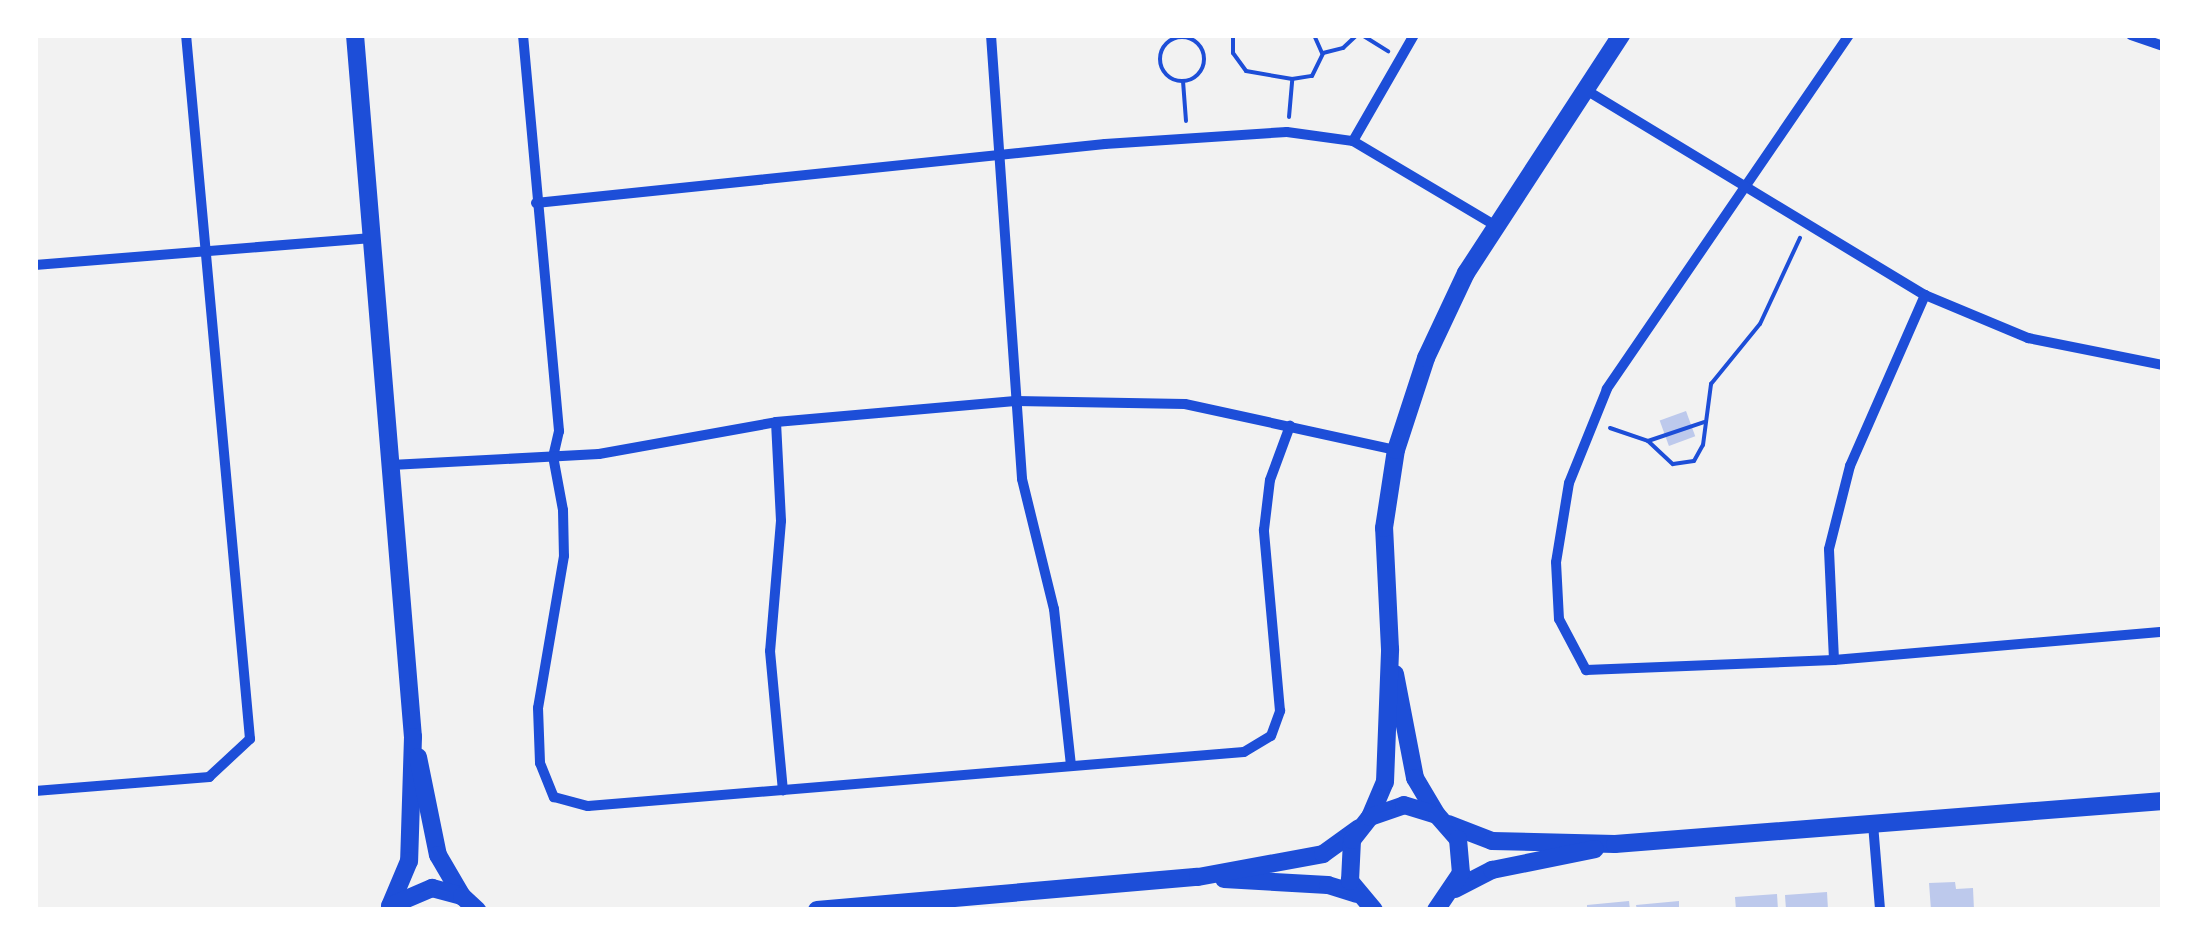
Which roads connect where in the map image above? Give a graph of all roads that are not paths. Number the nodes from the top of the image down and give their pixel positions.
1 (186, 35) edge
2 (355, 35) edge
3 (523, 35) edge
4 (991, 35) edge
5 (1414, 35) edge
6 (1621, 35) edge
7 (1850, 35) edge
8 (2131, 35) edge
9 (2163, 46) edge
10 (1586, 90) junction
11 (1353, 141) junction
12 (999, 157) junction
13 (1745, 191) junction
14 (536, 203) junction
15 (1492, 224) junction
16 (372, 238) junction
17 (205, 252) junction
18 (35, 265) edge
19 (1925, 296) junction
20 (2163, 365) edge
21 (1016, 400) junction
22 (776, 422) junction
23 (1290, 426) junction
24 (1396, 450) junction
25 (553, 456) junction
26 (391, 465) junction
27 (2163, 632) edge
28 (1390, 649) junction
29 (1834, 660) junction
30 (414, 737) junction
31 (1071, 766) junction
32 (783, 790) junction
33 (35, 791) edge
34 (2163, 801) edge
35 (1443, 820) junction
36 (1365, 822) junction
37 (1873, 824) junction
38 (1615, 844) junction
39 (1198, 877) junction
40 (1357, 894) junction
41 (1445, 902) edge
42 (474, 906) edge
43 (388, 908) edge
44 (818, 910) edge
45 (1374, 910) edge
46 (1880, 910) edge

1 - 17 street
2 - 16 street
3 - 14 street
4 - 12 street
5 - 11 street
6 - 10 street
7 - 13 street
8 - 9 street
10 - 13 street
10 - 15 street
11 - 12 street
11 - 15 street
12 - 14 street
12 - 21 street
13 - 19 street
13 - 29 street
14 - 25 street
15 - 24 street
16 - 17 street
16 - 26 street
17 - 18 street
17 - 33 street
19 - 20 street
19 - 29 street
21 - 22 street
21 - 23 street
21 - 31 street
22 - 25 street
22 - 32 street
23 - 24 street
23 - 31 street
24 - 28 street
25 - 26 street
25 - 32 street
26 - 30 street
27 - 29 street
28 - 35 street
28 - 36 street
30 - 42 street
30 - 43 street
31 - 32 street
34 - 37 street
35 - 36 street
35 - 38 street
35 - 41 street
36 - 39 street
36 - 40 street
37 - 38 street
37 - 46 street
38 - 41 street
39 - 40 street
39 - 44 street
40 - 45 street
42 - 43 street

